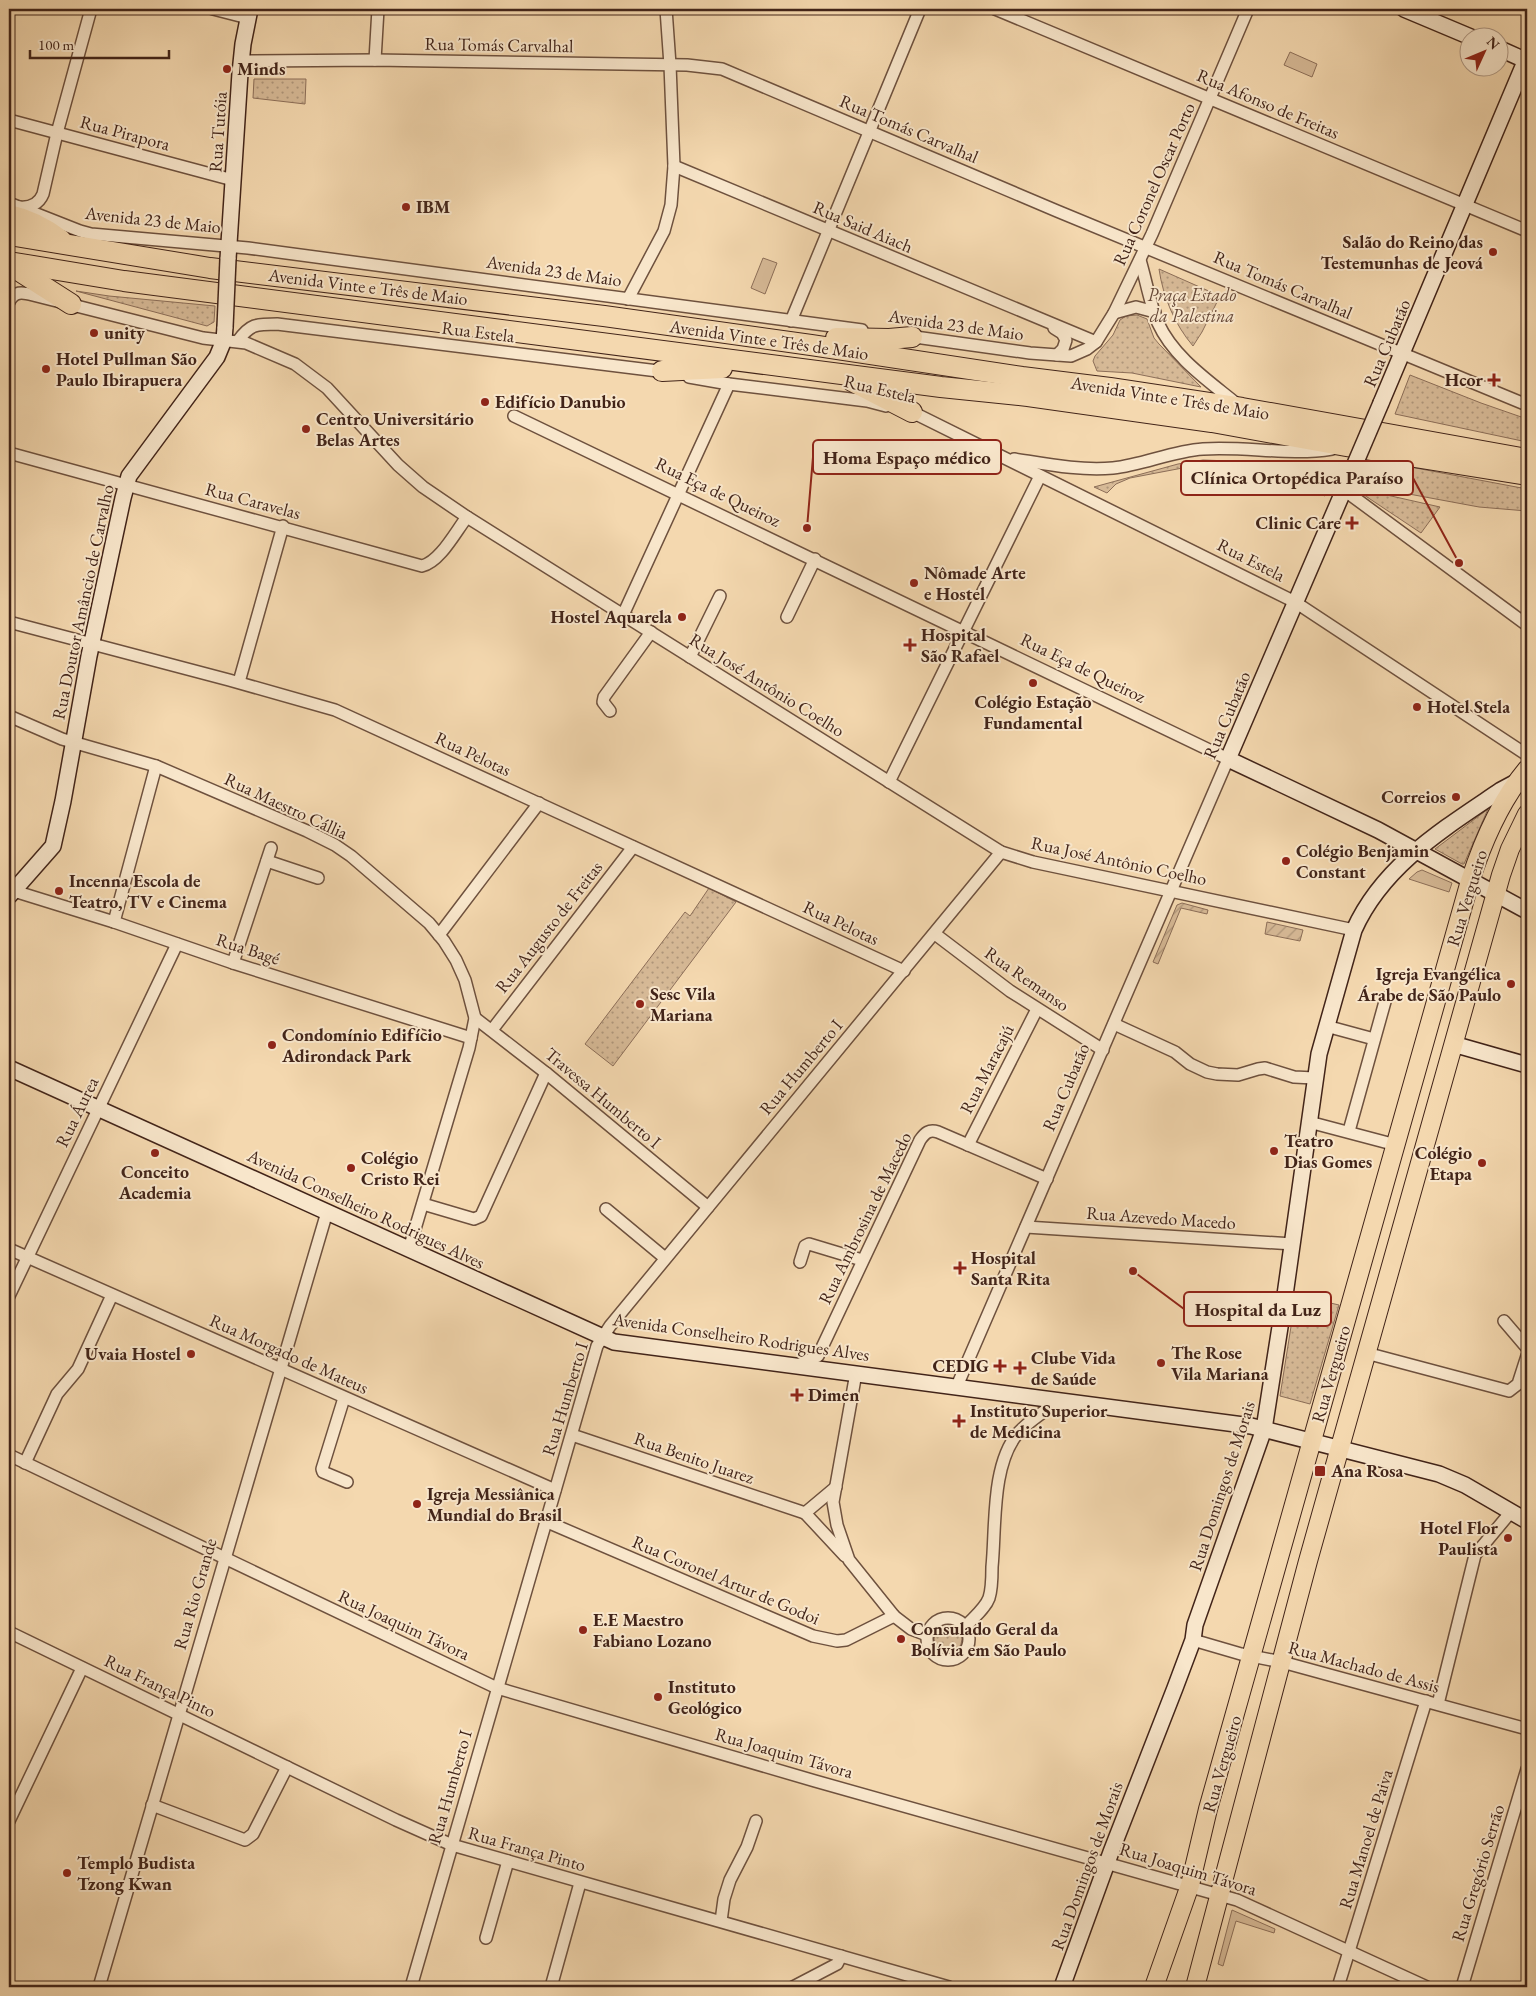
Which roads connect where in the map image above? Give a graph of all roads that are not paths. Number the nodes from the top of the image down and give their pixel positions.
1 (91, 9) edge
2 (213, 9) edge
3 (378, 9) edge
4 (666, 9) edge
5 (920, 9) edge
6 (995, 9) edge
7 (1248, 9) edge
8 (1404, 9) edge
9 (249, 14) edge
10 (1458, 32) edge
11 (1508, 52) edge
12 (1527, 59) edge
13 (376, 60) junction
14 (242, 61) junction
15 (670, 65) junction
16 (1210, 99) junction
17 (9, 120) edge
18 (869, 131) junction
19 (57, 133) junction
20 (674, 166) junction
21 (233, 180) junction
22 (1466, 205) junction
23 (12, 208) edge
24 (828, 231) junction
25 (1527, 231) edge
26 (9, 235) edge
27 (66, 244) junction
28 (1147, 246) junction
29 (229, 253) junction
30 (1140, 260) junction
31 (9, 263) edge
32 (628, 299) junction
33 (9, 302) edge
34 (71, 304) junction
35 (1155, 312) junction
36 (1114, 313) junction
37 (1040, 318) junction
38 (791, 320) junction
39 (229, 336) junction
40 (912, 337) junction
41 (1096, 342) junction
42 (812, 345) junction
43 (1402, 354) junction
44 (1057, 356) junction
45 (748, 363) junction
46 (662, 371) junction
47 (837, 373) junction
48 (729, 384) junction
49 (1527, 405) edge
50 (1242, 408) junction
51 (912, 412) junction
52 (514, 416) dead end
53 (1346, 446) junction
54 (9, 453) edge
55 (1005, 458) junction
56 (1527, 459) edge
57 (1527, 475) edge
58 (1040, 476) junction
59 (126, 484) junction
60 (1347, 484) junction
61 (679, 494) junction
62 (467, 517) junction
63 (283, 526) junction
64 (815, 559) junction
65 (720, 596) dead end
66 (1295, 602) junction
67 (623, 615) junction
68 (787, 617) dead end
69 (9, 622) edge
70 (1527, 625) edge
71 (963, 631) junction
72 (650, 632) junction
73 (92, 644) junction
74 (690, 657) junction
75 (239, 682) junction
76 (610, 711) dead end
77 (9, 716) edge
78 (73, 742) junction
79 (1527, 755) edge
80 (1228, 759) junction
81 (156, 766) junction
82 (1527, 769) edge
83 (889, 782) junction
84 (1516, 782) junction
85 (539, 803) junction
86 (1527, 814) edge
87 (633, 847) junction
88 (271, 848) dead end
89 (1416, 850) junction
90 (1001, 852) junction
91 (267, 861) junction
92 (318, 878) dead end
93 (1470, 881) junction
94 (1172, 890) junction
95 (12, 893) edge
96 (1495, 894) junction
97 (1527, 911) edge
98 (114, 922) junction
99 (1354, 930) junction
100 (935, 934) junction
101 (440, 935) junction
102 (177, 944) junction
103 (233, 963) junction
104 (904, 971) junction
105 (1386, 998) dead end
106 (1037, 1009) junction
107 (475, 1018) junction
108 (1114, 1024) junction
109 (1326, 1026) junction
110 (492, 1030) junction
111 (471, 1038) junction
112 (1374, 1039) junction
113 (1453, 1044) junction
114 (1103, 1050) junction
115 (1527, 1066) edge
116 (9, 1068) edge
117 (546, 1073) junction
118 (1314, 1078) junction
119 (99, 1108) junction
120 (1309, 1122) junction
121 (1349, 1132) junction
122 (968, 1145) junction
123 (1396, 1145) junction
124 (1047, 1178) junction
125 (423, 1204) junction
126 (708, 1207) junction
127 (606, 1209) dead end
128 (327, 1212) junction
129 (1026, 1227) junction
130 (1293, 1244) junction
131 (9, 1249) edge
132 (409, 1249) junction
133 (27, 1257) junction
134 (665, 1258) junction
135 (862, 1260) junction
136 (800, 1262) dead end
137 (112, 1295) junction
138 (9, 1296) edge
139 (1504, 1321) dead end
140 (602, 1337) junction
141 (1527, 1348) edge
142 (1366, 1353) junction
143 (818, 1356) junction
144 (1527, 1356) edge
145 (798, 1365) junction
146 (281, 1370) junction
147 (833, 1370) junction
148 (856, 1373) junction
149 (957, 1386) junction
150 (344, 1398) junction
151 (1061, 1400) junction
152 (1264, 1429) junction
153 (572, 1435) junction
154 (1312, 1441) junction
155 (1339, 1448) junction
156 (9, 1455) edge
157 (25, 1463) junction
158 (347, 1482) dead end
159 (836, 1487) junction
160 (555, 1490) junction
161 (805, 1513) junction
162 (1522, 1517) edge
163 (546, 1521) junction
164 (224, 1558) junction
165 (849, 1560) junction
166 (894, 1616) junction
167 (965, 1627) junction
168 (9, 1632) edge
169 (927, 1635) junction
170 (1192, 1640) junction
171 (1252, 1657) junction
172 (1282, 1662) junction
173 (82, 1668) junction
174 (497, 1688) junction
175 (1426, 1701) junction
176 (1438, 1704) junction
177 (178, 1714) junction
178 (1527, 1729) edge
179 (287, 1767) junction
180 (1527, 1769) edge
181 (152, 1805) junction
182 (10, 1816) edge
183 (756, 1821) dead end
184 (452, 1845) junction
185 (508, 1861) junction
186 (1108, 1862) junction
187 (580, 1882) junction
188 (1190, 1885) junction
189 (1219, 1894) junction
190 (721, 1921) junction
191 (486, 1938) dead end
192 (1349, 1952) junction
193 (841, 1956) junction
194 (99, 1987) edge
195 (412, 1987) edge
196 (551, 1987) edge
197 (792, 1987) edge
198 (950, 1987) edge
199 (1062, 1987) edge
200 (1154, 1987) edge
201 (1195, 1987) edge
202 (1338, 1987) edge
203 (1427, 1987) edge
204 (1462, 1987) edge

1 - 19 street
2 - 9 street
3 - 13 street
4 - 15 street
5 - 18 street
6 - 16 street, Rua Afonso de Freitas
7 - 16 street, Rua Coronel Oscar Porto
8 - 10 street
9 - 14 street, Rua Tutóia
11 - 12 street
12 - 22 street, Rua Cubatão
13 - 14 street, Rua Tomás Carvalhal
13 - 15 street, Rua Tomás Carvalhal
14 - 21 street, Rua Tutóia
15 - 18 street, Rua Tomás Carvalhal
15 - 20 street
16 - 22 street, Rua Afonso de Freitas
16 - 28 street, Rua Coronel Oscar Porto
17 - 19 street, Rua Pirapora
18 - 24 street
18 - 28 street, Rua Tomás Carvalhal
19 - 21 street, Rua Pirapora
19 - 23 street
20 - 24 street, Rua Said Aiach
20 - 32 street
21 - 29 street, Rua Tutóia
22 - 25 street, Rua Afonso de Freitas
22 - 43 street, Rua Cubatão
23 - 27 highway
23 - 29 street, Avenida 23 de Maio
24 - 37 street, Rua Said Aiach
24 - 38 street
26 - 27 highway, Avenida Vinte e Três de Maio
27 - 42 highway, Avenida Vinte e Três de Maio
28 - 30 street, Rua Coronel Oscar Porto
28 - 43 street, Rua Tomás Carvalhal
29 - 32 street, Avenida 23 de Maio
29 - 39 street, Rua Tutóia, bridge
30 - 35 street
30 - 36 street, Rua Coronel Oscar Porto
31 - 34 highway
31 - 45 highway, Avenida Vinte e Três de Maio
32 - 38 street, Avenida 23 de Maio
33 - 34 street, Rua José Antônio Coelho
34 - 39 street, Rua José Antônio Coelho
35 - 36 street
35 - 50 street
36 - 41 street, Rua Coronel Oscar Porto
37 - 41 street, Rua Said Aiach
37 - 44 street, Rua Said Aiach
38 - 40 street, Avenida 23 de Maio
39 - 46 street, Rua Estela
39 - 59 street, Rua Doutor Amâncio de Carvalho
39 - 62 street, Rua José Antônio Coelho
40 - 42 highway
40 - 44 street, Avenida 23 de Maio
41 - 44 street, Avenida 23 de Maio
42 - 50 highway, Avenida Vinte e Três de Maio
43 - 49 street, Rua Tomás Carvalhal
43 - 60 street, Rua Cubatão, bridge
45 - 46 highway
45 - 47 highway, Avenida Vinte e Três de Maio
46 - 48 street, Rua Estela
47 - 51 highway
47 - 53 highway, Avenida Vinte e Três de Maio
48 - 51 street, Rua Estela
48 - 61 street
50 - 56 highway, Avenida Vinte e Três de Maio
51 - 55 street, Rua Estela
52 - 61 street, Rua Eça de Queiroz
53 - 55 street
53 - 57 highway, Avenida Vinte e Três de Maio
54 - 59 street, Rua Caravelas
55 - 58 street, Rua Estela
58 - 66 street, Rua Estela
58 - 71 street
59 - 63 street, Rua Caravelas
59 - 73 street, Rua Doutor Amâncio de Carvalho
60 - 66 street, Rua Cubatão
60 - 70 street
61 - 64 street, Rua Eça de Queiroz
61 - 67 street
62 - 63 street, Rua Caravelas
62 - 67 street, Rua José Antônio Coelho
63 - 75 street
64 - 68 street
64 - 71 street, Rua Eça de Queiroz
65 - 74 street
66 - 79 street, Rua Estela
66 - 80 street, Rua Cubatão
67 - 72 street, Rua José Antônio Coelho
69 - 73 street, Rua Pelotas
71 - 80 street, Rua Eça de Queiroz
71 - 83 street
72 - 74 street, Rua José Antônio Coelho
72 - 76 street
73 - 75 street, Rua Pelotas
73 - 78 street, Rua Doutor Amâncio de Carvalho
74 - 83 street, Rua José Antônio Coelho
75 - 85 street, Rua Pelotas
77 - 78 street, Rua Maestro Cállia
78 - 81 street, Rua Maestro Cállia
78 - 95 street, Rua Doutor Amâncio de Carvalho
80 - 89 street, Rua Eça de Queiroz
80 - 94 street, Rua Cubatão
81 - 98 street
81 - 101 street, Rua Maestro Cállia
82 - 84 main road, Rua Vergueiro
83 - 90 street, Rua José Antônio Coelho
84 - 89 street, Rua Domingos de Morais
84 - 93 main road, Rua Vergueiro
85 - 87 street, Rua Pelotas
85 - 101 street
86 - 96 main road, Rua Vergueiro
87 - 104 street, Rua Pelotas
87 - 110 street, Rua Augusto de Freitas
88 - 91 street
89 - 93 street, Rua Eça de Queiroz
89 - 99 street, Rua Domingos de Morais
90 - 94 street, Rua José Antônio Coelho
90 - 100 street, Rua Humberto I
91 - 92 street
91 - 103 street
93 - 96 street, Rua Eça de Queiroz
93 - 123 main road, Rua Vergueiro
94 - 99 street, Rua José Antônio Coelho
94 - 108 street, Rua Cubatão
95 - 98 street, Rua Bagé
96 - 97 street, Rua Eça de Queiroz
96 - 113 main road, Rua Vergueiro
98 - 102 street, Rua Bagé
99 - 109 street, Rua Domingos de Morais
100 - 104 street, Rua Humberto I
100 - 106 street, Rua Remanso
101 - 107 street, Rua Maestro Cállia
102 - 103 street, Rua Bagé
102 - 119 street, Rua Áurea
103 - 111 street, Rua Bagé
104 - 126 street, Rua Humberto I
105 - 112 street
106 - 114 street, Rua Remanso
106 - 122 street, Rua Maracajú
107 - 110 street, Travessa Humberto I
107 - 111 street, Rua Maestro Cállia
108 - 114 street, Rua Cubatão
108 - 118 street
109 - 112 street
109 - 118 street, Rua Domingos de Morais
110 - 117 street, Travessa Humberto I
111 - 125 street, Rua Maestro Cállia
112 - 121 street
113 - 115 street
113 - 142 main road, Rua Vergueiro
114 - 124 street, Rua Cubatão
116 - 119 street, Avenida Conselheiro Rodrigues Alves
117 - 125 street
117 - 126 street, Travessa Humberto I
118 - 120 street, Rua Domingos de Morais
119 - 128 street, Avenida Conselheiro Rodrigues Alves
119 - 133 street, Rua Áurea
120 - 121 street
120 - 130 street, Rua Domingos de Morais
121 - 123 street
122 - 124 street, Rua Ambrosina de Macedo
122 - 135 street, Rua Ambrosina de Macedo
123 - 154 main road, Rua Vergueiro
124 - 129 street, Rua Cubatão
125 - 132 street, Rua Maestro Cállia
126 - 134 street, Rua Humberto I
127 - 134 street
128 - 132 street, Avenida Conselheiro Rodrigues Alves
128 - 146 street, Rua Rio Grande
129 - 130 street, Rua Azevedo Macedo
129 - 149 street, Rua Cubatão
130 - 152 street, Rua Domingos de Morais
131 - 133 street, Rua Morgado de Mateus
132 - 140 street, Avenida Conselheiro Rodrigues Alves
133 - 137 street, Rua Morgado de Mateus
133 - 138 street, Rua Áurea
134 - 140 street, Rua Humberto I
135 - 136 street
135 - 143 street, Rua Ambrosina de Macedo
137 - 146 street, Rua Morgado de Mateus
137 - 157 street
139 - 141 street
140 - 145 street, Avenida Conselheiro Rodrigues Alves
140 - 153 street, Rua Humberto I
142 - 144 street
142 - 155 main road, Rua Vergueiro
143 - 145 street
143 - 147 street
145 - 147 street, Avenida Conselheiro Rodrigues Alves
146 - 150 street, Rua Morgado de Mateus
146 - 164 street, Rua Rio Grande
147 - 148 street, Avenida Conselheiro Rodrigues Alves
148 - 149 street, Avenida Conselheiro Rodrigues Alves
148 - 159 street
149 - 151 street, Avenida Conselheiro Rodrigues Alves
150 - 158 street
150 - 160 street, Rua Morgado de Mateus
151 - 152 street, Avenida Conselheiro Rodrigues Alves
151 - 167 street
152 - 154 street, Avenida Conselheiro Rodrigues Alves
152 - 170 street, Rua Domingos de Morais
153 - 160 street, Rua Humberto I
153 - 161 street, Rua Benito Juarez
154 - 155 street, Avenida Conselheiro Rodrigues Alves
154 - 171 main road, Rua Vergueiro
155 - 162 street, Avenida Conselheiro Rodrigues Alves
155 - 172 main road, Rua Vergueiro
156 - 157 street, Rua Joaquim Távora
157 - 164 street, Rua Joaquim Távora
159 - 161 street
159 - 165 street
160 - 163 street, Rua Humberto I
161 - 165 street
162 - 176 street
163 - 166 street, Rua Coronel Artur de Godoi
163 - 174 street, Rua Humberto I
164 - 174 street, Rua Joaquim Távora
164 - 177 street, Rua Rio Grande
165 - 166 street
166 - 169 street
167 - 169 street
167 - 169 street
168 - 173 street, Rua França Pinto
170 - 171 street, Rua Machado de Assis
170 - 186 street, Rua Domingos de Morais
171 - 172 street, Rua Machado de Assis
171 - 188 main road, Rua Vergueiro
172 - 175 street, Rua Machado de Assis
172 - 189 main road, Rua Vergueiro
173 - 177 street, Rua França Pinto
173 - 182 street
174 - 184 street, Rua Humberto I
174 - 186 street, Rua Joaquim Távora
175 - 176 street, Rua Machado de Assis
175 - 192 street, Rua Manoel de Paiva
176 - 178 street, Rua Machado de Assis
177 - 179 street, Rua França Pinto
177 - 181 street, Rua Rio Grande
179 - 181 street
179 - 184 street, Rua França Pinto
180 - 204 street, Rua Gregório Serrão
181 - 194 street, Rua Rio Grande
183 - 190 street
184 - 185 street, Rua França Pinto
184 - 195 street, Rua Humberto I
185 - 187 street, Rua França Pinto
185 - 191 street
186 - 188 street, Rua Joaquim Távora
186 - 199 street, Rua Domingos de Morais
187 - 190 street, Rua França Pinto
187 - 196 street
188 - 189 street, Rua Joaquim Távora
188 - 200 main road, Rua Vergueiro
189 - 192 street, Rua Joaquim Távora
189 - 201 main road, Rua Vergueiro
190 - 193 street, Rua França Pinto
192 - 202 street, Rua Manoel de Paiva
192 - 203 street, Rua Joaquim Távora
193 - 197 street
193 - 198 street, Rua França Pinto

